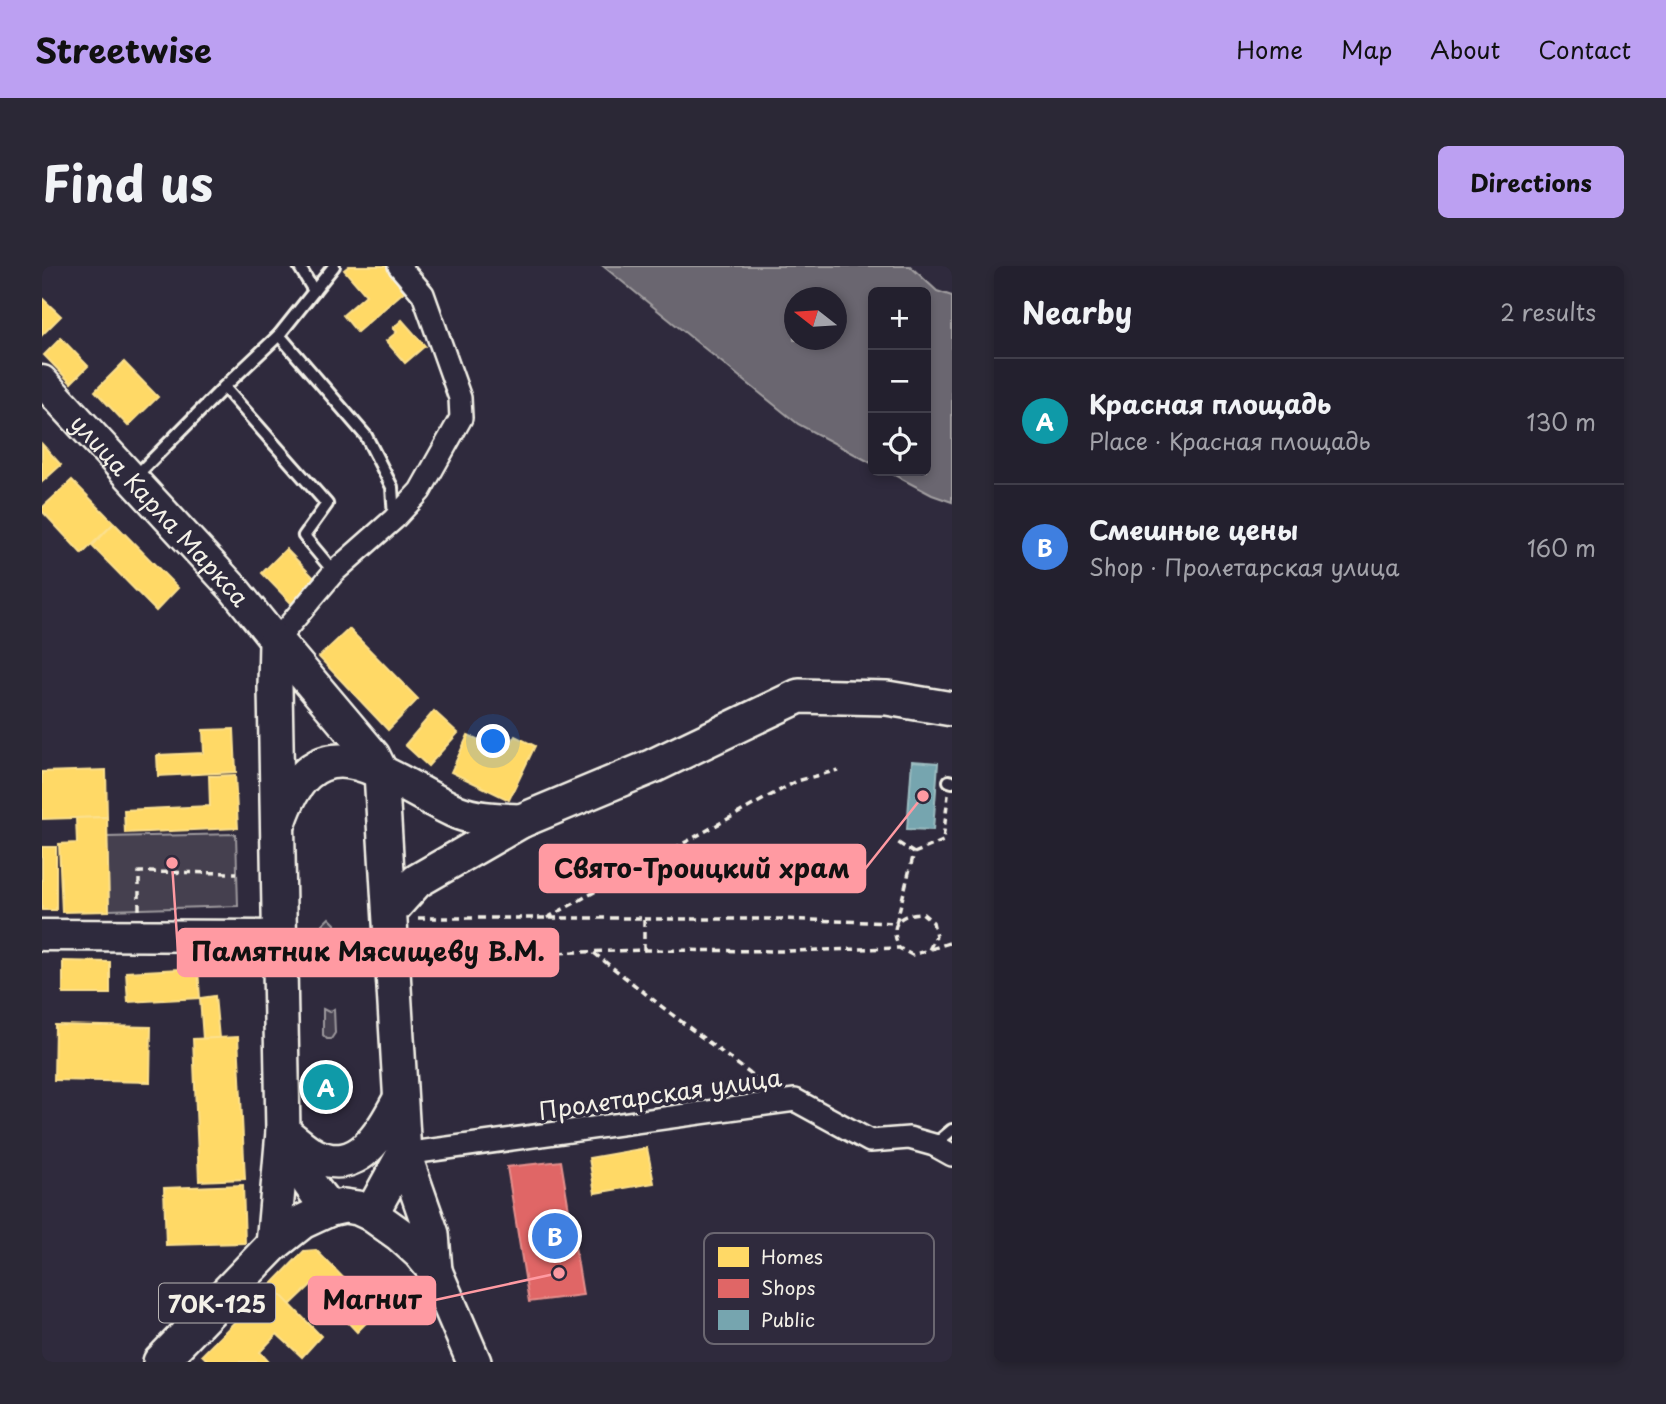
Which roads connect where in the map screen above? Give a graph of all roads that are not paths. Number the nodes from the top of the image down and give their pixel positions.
1 (299, 266) edge
2 (334, 266) edge
3 (399, 266) edge
4 (314, 291) junction
5 (279, 335) junction
6 (42, 381) edge
7 (224, 387) junction
8 (133, 479) junction
9 (394, 519) junction
10 (334, 572) junction
11 (276, 641) junction
12 (952, 709) edge
13 (381, 772) junction
14 (521, 821) junction
15 (278, 824) junction
16 (390, 915) junction
17 (42, 935) edge
18 (280, 936) junction
19 (400, 1099) junction
20 (952, 1130) edge
21 (283, 1132) junction
22 (943, 1150) edge
23 (404, 1154) junction
24 (330, 1209) junction
25 (371, 1214) junction
26 (273, 1245) junction
27 (437, 1274) junction
28 (160, 1362) edge
29 (474, 1362) edge

1 - 4 lane
2 - 4 lane
3 - 9 street
4 - 5 lane
5 - 7 lane
5 - 9 lane
6 - 8 main road, улица Карла Маркса
7 - 8 lane
7 - 10 lane
8 - 11 main road, улица Карла Маркса
9 - 10 street
10 - 11 street
11 - 13 main road
11 - 15 main road
12 - 14 main road
13 - 14 main road
13 - 15 main road
13 - 16 main road
14 - 16 main road
15 - 18 main road
16 - 19 main road
17 - 18 main road
18 - 21 main road
19 - 21 main road
19 - 23 main road
20 - 22 lane
21 - 24 main road
21 - 26 main road
22 - 23 street, Пролетарская улица
23 - 25 main road
23 - 27 main road
24 - 25 main road
24 - 26 main road
25 - 27 main road
26 - 28 main road, 70К-125
27 - 29 main road

